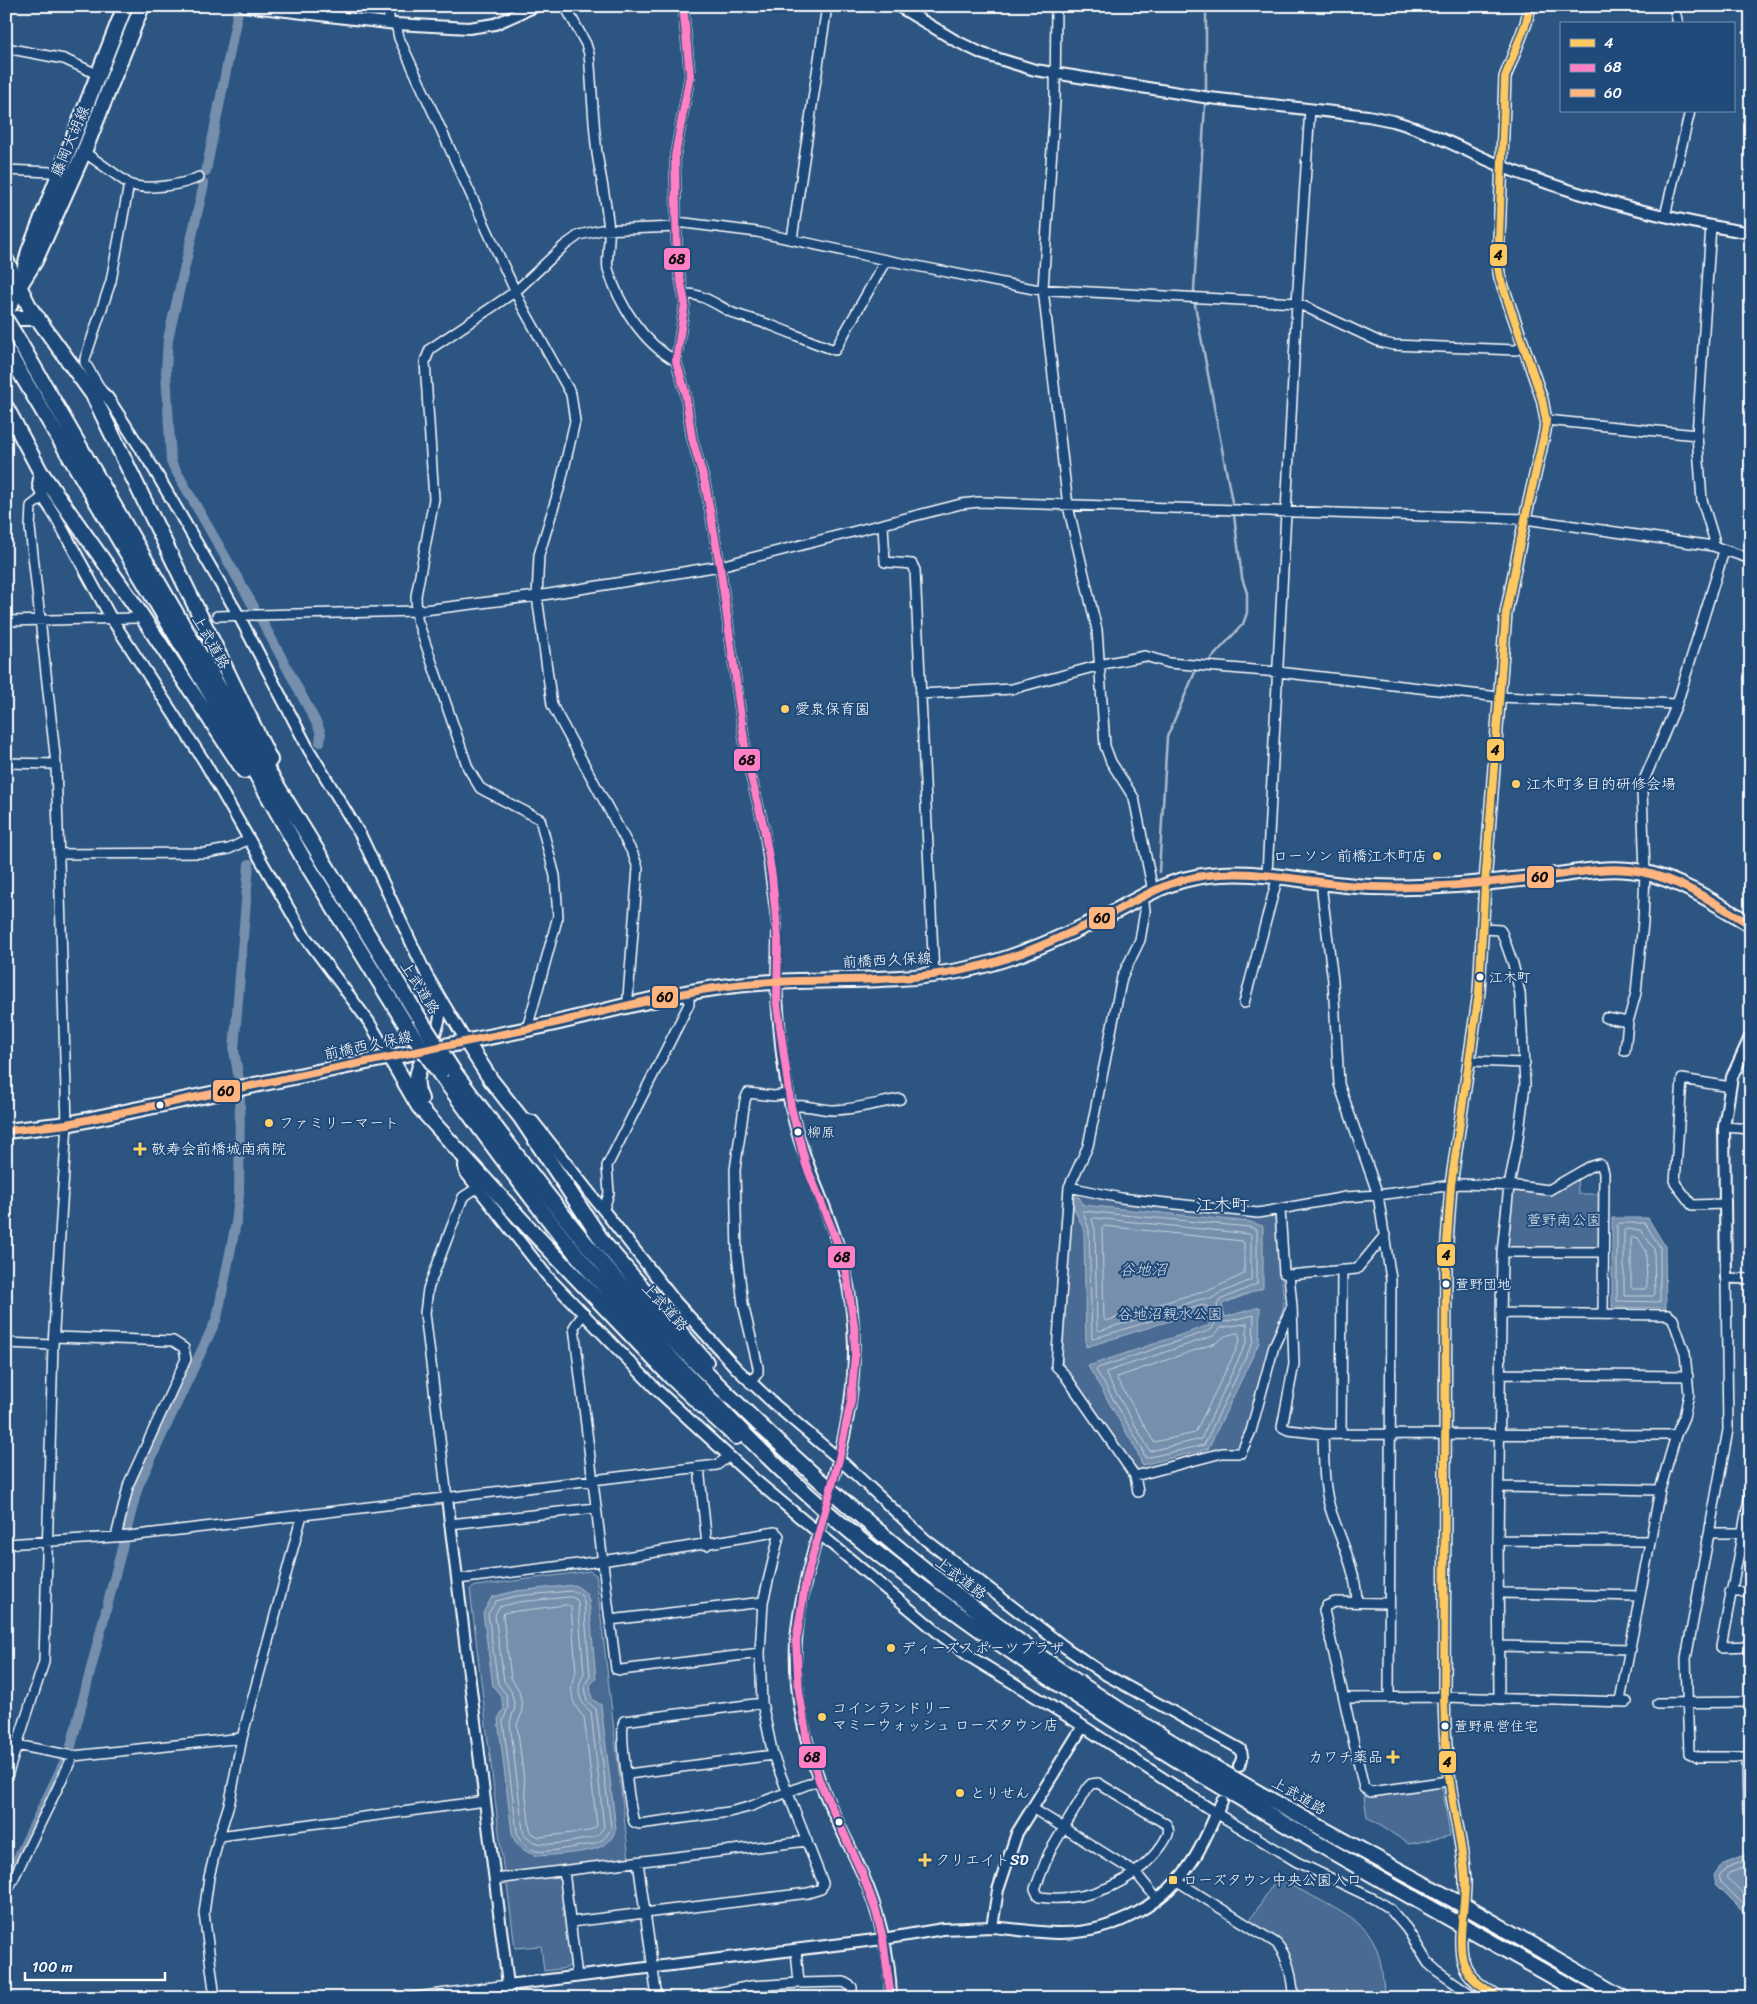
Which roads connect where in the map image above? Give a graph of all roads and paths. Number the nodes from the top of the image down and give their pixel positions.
1 (125, 6) edge
2 (142, 6) edge
3 (244, 6) edge
4 (389, 6) edge
5 (536, 6) edge
6 (566, 6) edge
7 (683, 6) edge
8 (828, 6) edge
9 (898, 6) edge
10 (1056, 6) edge
11 (1530, 6) edge
12 (1674, 6) edge
13 (1678, 22) edge
14 (393, 24) junction
15 (6, 48) edge
16 (1056, 74) junction
17 (99, 75) junction
18 (1310, 110) junction
19 (1690, 112) edge
20 (84, 152) junction
21 (1502, 166) junction
22 (6, 170) edge
23 (60, 174) junction
24 (199, 177) dead end
25 (128, 184) junction
26 (1665, 216) junction
27 (677, 225) junction
28 (1711, 226) junction
29 (610, 231) junction
30 (1751, 233) edge
31 (792, 239) junction
32 (6, 260) edge
33 (886, 260) junction
34 (20, 285) junction
35 (1044, 289) junction
36 (516, 291) junction
37 (685, 294) junction
38 (1298, 303) junction
39 (6, 313) edge
40 (38, 318) junction
41 (6, 321) edge
42 (1523, 347) junction
43 (8, 353) edge
44 (676, 361) junction
45 (98, 394) junction
46 (6, 406) edge
47 (1546, 420) junction
48 (1697, 435) junction
49 (40, 471) junction
50 (44, 497) junction
51 (1068, 506) junction
52 (1287, 511) junction
53 (1525, 518) junction
54 (883, 525) junction
55 (1713, 546) junction
56 (1724, 551) junction
57 (1751, 559) edge
58 (720, 566) junction
59 (537, 596) junction
60 (416, 611) junction
61 (217, 616) tunnel mouth
62 (239, 616) junction
63 (111, 618) junction
64 (136, 618) tunnel mouth
65 (41, 620) junction
66 (6, 621) edge
67 (1100, 666) junction
68 (1278, 672) junction
69 (920, 694) junction
70 (1498, 697) junction
71 (1677, 704) junction
72 (6, 763) edge
73 (56, 764) junction
74 (288, 805) junction
75 (291, 836) junction
76 (249, 839) junction
77 (59, 854) junction
78 (1645, 872) junction
79 (1272, 875) junction
80 (1323, 882) junction
81 (1485, 883) junction
82 (1148, 894) junction
83 (1751, 925) edge
84 (1484, 929) junction
85 (426, 974) junction
86 (934, 975) junction
87 (776, 982) junction
88 (689, 992) junction
89 (1244, 1003) dead end
90 (629, 1006) junction
91 (1606, 1018) dead end
92 (1628, 1022) junction
93 (527, 1029) junction
94 (1751, 1035) edge
95 (466, 1041) junction
96 (428, 1048) junction
97 (1625, 1051) dead end
98 (390, 1057) junction
99 (1470, 1061) junction
100 (1525, 1064) junction
101 (1730, 1087) junction
102 (788, 1094) junction
103 (900, 1099) dead end
104 (791, 1107) junction
105 (521, 1118) junction
106 (68, 1124) junction
107 (435, 1124) junction
108 (1724, 1127) junction
109 (1751, 1129) edge
110 (6, 1131) edge
111 (466, 1157) junction
112 (1452, 1185) junction
113 (1509, 1186) junction
114 (1069, 1187) junction
115 (477, 1188) junction
116 (1378, 1195) junction
117 (1724, 1204) junction
118 (604, 1209) junction
119 (1280, 1210) junction
120 (1385, 1235) junction
121 (1502, 1252) junction
122 (1603, 1252) junction
123 (1342, 1270) junction
124 (1289, 1275) junction
125 (1726, 1278) junction
126 (1751, 1279) edge
127 (1292, 1306) junction
128 (584, 1313) junction
129 (1501, 1313) junction
130 (1603, 1314) junction
131 (53, 1341) junction
132 (6, 1343) edge
133 (1500, 1374) junction
134 (1688, 1376) junction
135 (750, 1383) junction
136 (1341, 1433) junction
137 (1390, 1433) junction
138 (1323, 1434) junction
139 (1446, 1434) junction
140 (1500, 1434) junction
141 (1676, 1435) junction
142 (728, 1457) junction
143 (792, 1457) junction
144 (838, 1459) junction
145 (700, 1467) junction
146 (834, 1476) dead end
147 (1134, 1476) junction
148 (593, 1480) junction
149 (794, 1482) junction
150 (1499, 1487) junction
151 (1751, 1488) edge
152 (1660, 1490) junction
153 (1138, 1492) dead end
154 (447, 1498) junction
155 (596, 1508) junction
156 (302, 1515) junction
157 (822, 1519) dead end
158 (450, 1524) junction
159 (818, 1533) junction
160 (1710, 1533) junction
161 (1746, 1533) edge
162 (116, 1537) junction
163 (1498, 1540) junction
164 (1649, 1541) junction
165 (48, 1542) junction
166 (6, 1544) edge
167 (707, 1545) junction
168 (602, 1561) junction
169 (458, 1579) junction
170 (1730, 1592) junction
171 (1751, 1592) edge
172 (1503, 1593) dead end
173 (1640, 1596) junction
174 (763, 1602) junction
175 (1357, 1602) junction
176 (1389, 1603) junction
177 (610, 1620) junction
178 (1499, 1646) junction
179 (1751, 1646) edge
180 (1631, 1649) junction
181 (760, 1653) junction
182 (1389, 1697) junction
183 (1444, 1697) junction
184 (1344, 1698) junction
185 (1499, 1698) junction
186 (1751, 1702) edge
187 (762, 1703) junction
188 (1658, 1703) dead end
189 (1687, 1703) junction
190 (1083, 1726) junction
191 (242, 1738) junction
192 (6, 1743) edge
193 (17, 1745) junction
194 (773, 1755) junction
195 (73, 1756) junction
196 (1749, 1757) edge
197 (1239, 1766) dead end
198 (628, 1774) junction
199 (6, 1779) edge
200 (819, 1780) junction
201 (1450, 1781) junction
202 (786, 1792) junction
203 (485, 1801) junction
204 (1222, 1801) dead end
205 (1032, 1808) junction
206 (1751, 1812) edge
207 (1216, 1813) junction
208 (1063, 1828) junction
209 (219, 1836) junction
210 (807, 1841) junction
211 (638, 1862) junction
212 (564, 1871) junction
213 (1136, 1873) junction
214 (495, 1879) junction
215 (1177, 1881) junction
216 (6, 1894) edge
217 (1157, 1899) junction
218 (1463, 1906) junction
219 (645, 1912) junction
220 (571, 1922) junction
221 (1462, 1925) junction
222 (992, 1927) junction
223 (883, 1939) junction
224 (796, 1950) junction
225 (653, 1967) junction
226 (577, 1977) junction
227 (799, 1983) junction
228 (508, 1985) junction
229 (215, 1998) edge
230 (409, 1998) edge
231 (510, 1998) edge
232 (658, 1998) edge
233 (692, 1998) edge
234 (852, 1998) edge
235 (891, 1998) edge
236 (1294, 1998) edge
237 (1476, 1998) edge
238 (1499, 1998) edge
239 (1591, 1998) edge
240 (1623, 1998) edge

1 - 17 main road, 藤岡大胡線
2 - 20 main road, 藤岡大胡線
3 - 14 street
4 - 14 street
5 - 14 street
6 - 29 street
7 - 27 street
8 - 31 street
9 - 16 street
10 - 16 street
11 - 21 street
12 - 13 street
14 - 36 street
15 - 17 street
16 - 18 street
16 - 35 street
17 - 23 main road, 藤岡大胡線
18 - 21 street
18 - 38 street
19 - 26 street
20 - 25 street
20 - 34 main road, 藤岡大胡線
21 - 26 street
21 - 42 street
22 - 23 street
23 - 34 main road, 藤岡大胡線
24 - 25 street
25 - 45 street
26 - 28 street
27 - 29 street
27 - 31 street
27 - 37 street
28 - 30 street
28 - 48 street
29 - 36 street
29 - 44 street
31 - 33 street
32 - 34 main road
33 - 35 street
33 - 37 street
34 - 39 main road, 藤岡大胡線
34 - 40 main road
35 - 38 street
35 - 51 street
36 - 59 street
36 - 60 street
37 - 44 street
38 - 42 street
38 - 52 street
40 - 41 main road
40 - 45 main road
41 - 74 main road, 上武道路, bridge
42 - 47 street
43 - 75 main road, 上武道路
44 - 58 street
45 - 62 street
45 - 74 main road
46 - 49 main road
47 - 48 street
47 - 53 street
48 - 55 street
49 - 50 street
49 - 75 main road
50 - 63 street
50 - 65 street
51 - 52 street
51 - 54 street
51 - 67 street
52 - 53 street
52 - 68 street
53 - 55 street
53 - 70 street
54 - 58 street
54 - 69 street
55 - 56 street
56 - 57 street
56 - 71 street
58 - 59 street
58 - 87 street
59 - 60 street
59 - 90 street
60 - 62 street
60 - 93 street
61 - 62 street
62 - 85 street
63 - 64 street
63 - 65 street
63 - 76 street
65 - 66 street
65 - 73 street
67 - 68 street
67 - 69 street
67 - 82 street
68 - 70 street
68 - 79 street
69 - 86 street
70 - 71 street
70 - 81 street
71 - 78 street
72 - 73 street
73 - 77 street
74 - 143 main road, 上武道路, bridge
75 - 149 main road, 上武道路, bridge
76 - 77 street
76 - 98 street
77 - 106 street
78 - 81 main road, 前橋西久保線
78 - 83 main road, 前橋西久保線
78 - 92 street
79 - 80 main road, 前橋西久保線
79 - 82 main road, 前橋西久保線
79 - 89 street
80 - 81 main road, 前橋西久保線
80 - 116 street
81 - 84 street
82 - 86 main road, 前橋西久保線
82 - 114 street
84 - 99 street
84 - 100 street
85 - 95 street
85 - 96 street
86 - 87 main road, 前橋西久保線
87 - 88 main road, 前橋西久保線
87 - 102 street
88 - 90 main road, 前橋西久保線
88 - 118 street
90 - 93 main road, 前橋西久保線
91 - 92 street
92 - 97 street
93 - 95 main road, 前橋西久保線
94 - 101 street
95 - 96 main road, 前橋西久保線
95 - 105 main road
96 - 98 main road, 前橋西久保線
96 - 107 main road
98 - 106 main road, 前橋西久保線
98 - 107 main road
99 - 100 street
99 - 112 street
100 - 113 street
101 - 108 street
101 - 117 street
102 - 104 street
102 - 135 street
103 - 104 street
104 - 144 street
105 - 118 street
105 - 143 main road
106 - 110 main road, 前橋西久保線
106 - 131 street
107 - 111 main road
108 - 109 street
108 - 117 street
111 - 115 street
111 - 149 main road
112 - 113 street
112 - 116 street
112 - 139 street
113 - 121 street
113 - 122 street
114 - 119 street
114 - 147 street
115 - 128 street
115 - 154 street
116 - 119 street
116 - 120 street
117 - 125 street
118 - 135 street
119 - 124 street
120 - 123 street
120 - 137 street
121 - 122 street
121 - 129 street
122 - 130 street
123 - 124 street
123 - 136 street
124 - 127 street
125 - 126 street
125 - 160 street
127 - 138 street
127 - 147 street
128 - 142 street
128 - 148 street
129 - 130 street
129 - 133 street
130 - 134 street
131 - 132 street
131 - 162 street
131 - 165 street
133 - 134 street
133 - 140 street
134 - 141 street
135 - 144 street
136 - 137 street
136 - 138 street
137 - 139 street
137 - 176 street
138 - 175 street
139 - 140 street
139 - 183 street
140 - 141 street
140 - 150 street
141 - 152 street
142 - 145 street
142 - 159 street
143 - 218 main road, 上武道路
144 - 146 street
144 - 197 street
145 - 148 street
145 - 167 street
147 - 153 street
148 - 154 street
148 - 155 street
149 - 221 main road, 上武道路
150 - 152 street
150 - 163 street
151 - 161 street
152 - 164 street
154 - 156 street
154 - 158 street
155 - 158 street
155 - 168 street
156 - 162 street
156 - 191 street
157 - 159 street
158 - 169 street
159 - 190 street
159 - 200 street
160 - 161 street
160 - 189 street
161 - 170 street
162 - 165 street
163 - 164 street
163 - 178 street
164 - 173 street
165 - 166 street
165 - 193 street
167 - 168 street
167 - 174 street
168 - 169 street
168 - 177 street
169 - 203 street
170 - 171 street
170 - 179 street
172 - 173 street
173 - 180 street
174 - 177 street
174 - 181 street
175 - 176 street
175 - 184 street
176 - 182 street
177 - 181 street
178 - 180 street
178 - 185 street
180 - 185 street
181 - 187 street
182 - 183 street
182 - 184 street
183 - 185 street
183 - 201 street
184 - 201 street
186 - 189 street
187 - 194 street
187 - 198 street
188 - 189 street
189 - 196 street
190 - 205 street
190 - 207 street
191 - 195 street
191 - 209 street
192 - 193 street
193 - 195 street
193 - 199 street
194 - 198 street
194 - 202 street
195 - 216 street
196 - 206 street
198 - 202 street
200 - 202 street
200 - 223 street
201 - 218 street
202 - 210 street
203 - 209 street
203 - 214 street
204 - 207 street
205 - 208 street
205 - 222 street
207 - 215 street
207 - 237 street
208 - 213 street
208 - 213 street
208 - 213 street
209 - 229 street
210 - 211 street
210 - 219 street
211 - 212 street
211 - 219 street
212 - 214 street
212 - 220 street
213 - 217 street
214 - 228 street
215 - 217 street
215 - 236 street
217 - 222 street
218 - 221 street
218 - 240 main road, 上武道路
219 - 220 street
219 - 225 street
220 - 226 street
221 - 238 street
221 - 239 main road, 上武道路
222 - 223 street
223 - 224 street
223 - 235 street
224 - 225 street
224 - 227 street
225 - 226 street
225 - 232 street
226 - 228 street
227 - 233 street
227 - 234 street
228 - 230 street
228 - 231 street

